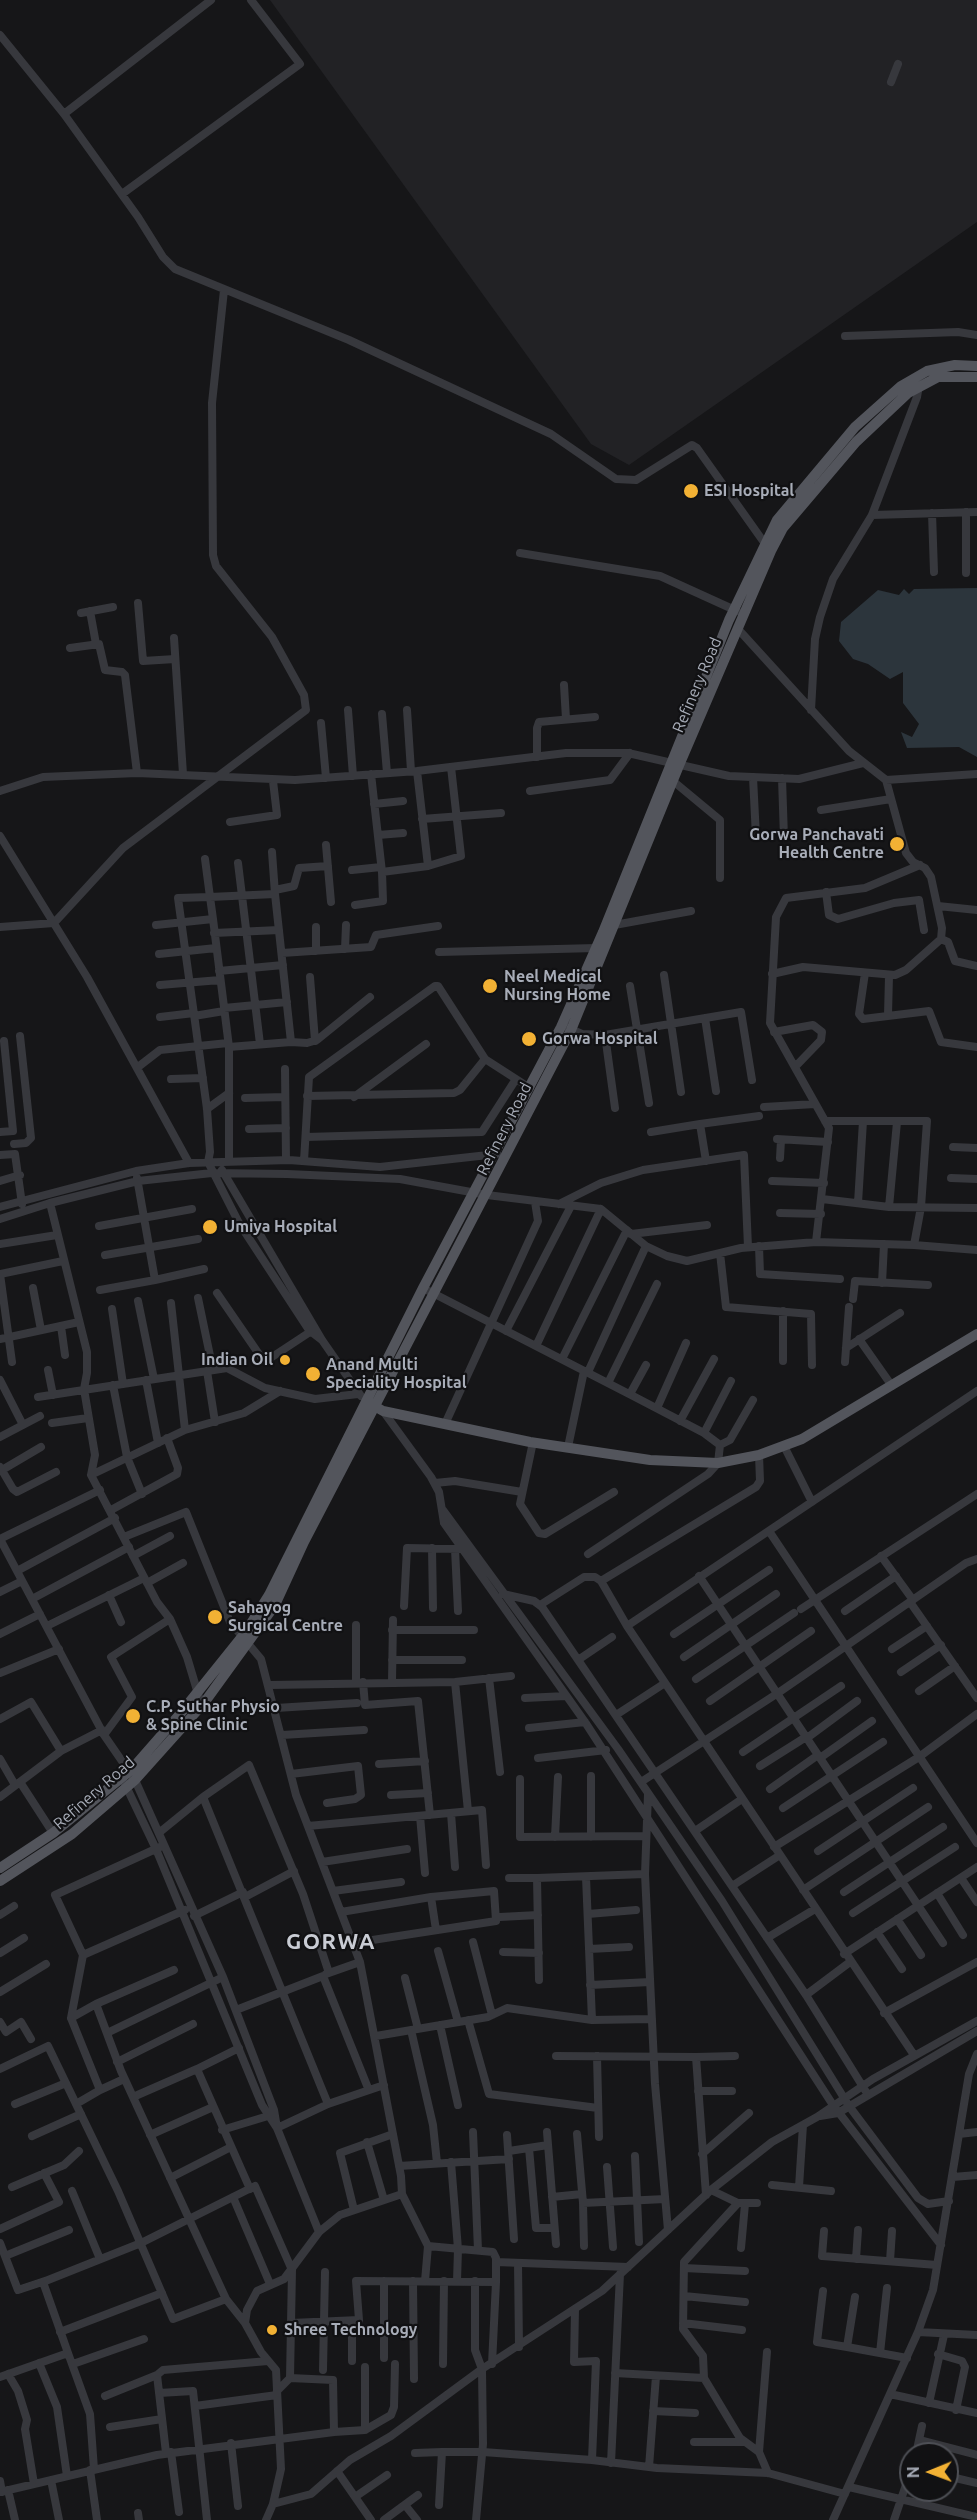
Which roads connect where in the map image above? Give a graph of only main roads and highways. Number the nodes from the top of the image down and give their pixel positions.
1 (977, 366) edge
2 (977, 377) edge
3 (918, 380) junction
4 (739, 612) junction
5 (676, 762) junction
6 (611, 925) junction
7 (566, 1027) junction
8 (977, 1334) edge
9 (362, 1397) junction
10 (379, 1409) junction
11 (245, 1640) junction
12 (133, 1775) junction
13 (124, 1783) junction
14 (0, 1868) edge
15 (0, 1881) edge

1 - 3 main road, Refinery Road
2 - 3 main road, Refinery Road
3 - 4 main road, Refinery Road
4 - 5 main road, Refinery Road
4 - 5 main road, Refinery Road
5 - 6 main road, Refinery Road
5 - 6 main road, Refinery Road
6 - 7 main road, Refinery Road
6 - 7 main road, Refinery Road
7 - 9 main road, Refinery Road
7 - 10 main road, Refinery Road
8 - 10 main road
9 - 10 main road
9 - 11 main road, Refinery Road
10 - 11 main road, Refinery Road
11 - 12 main road, Refinery Road
11 - 12 main road, Refinery Road
12 - 13 main road, Refinery Road
13 - 14 main road, Refinery Road
13 - 15 main road, Refinery Road

